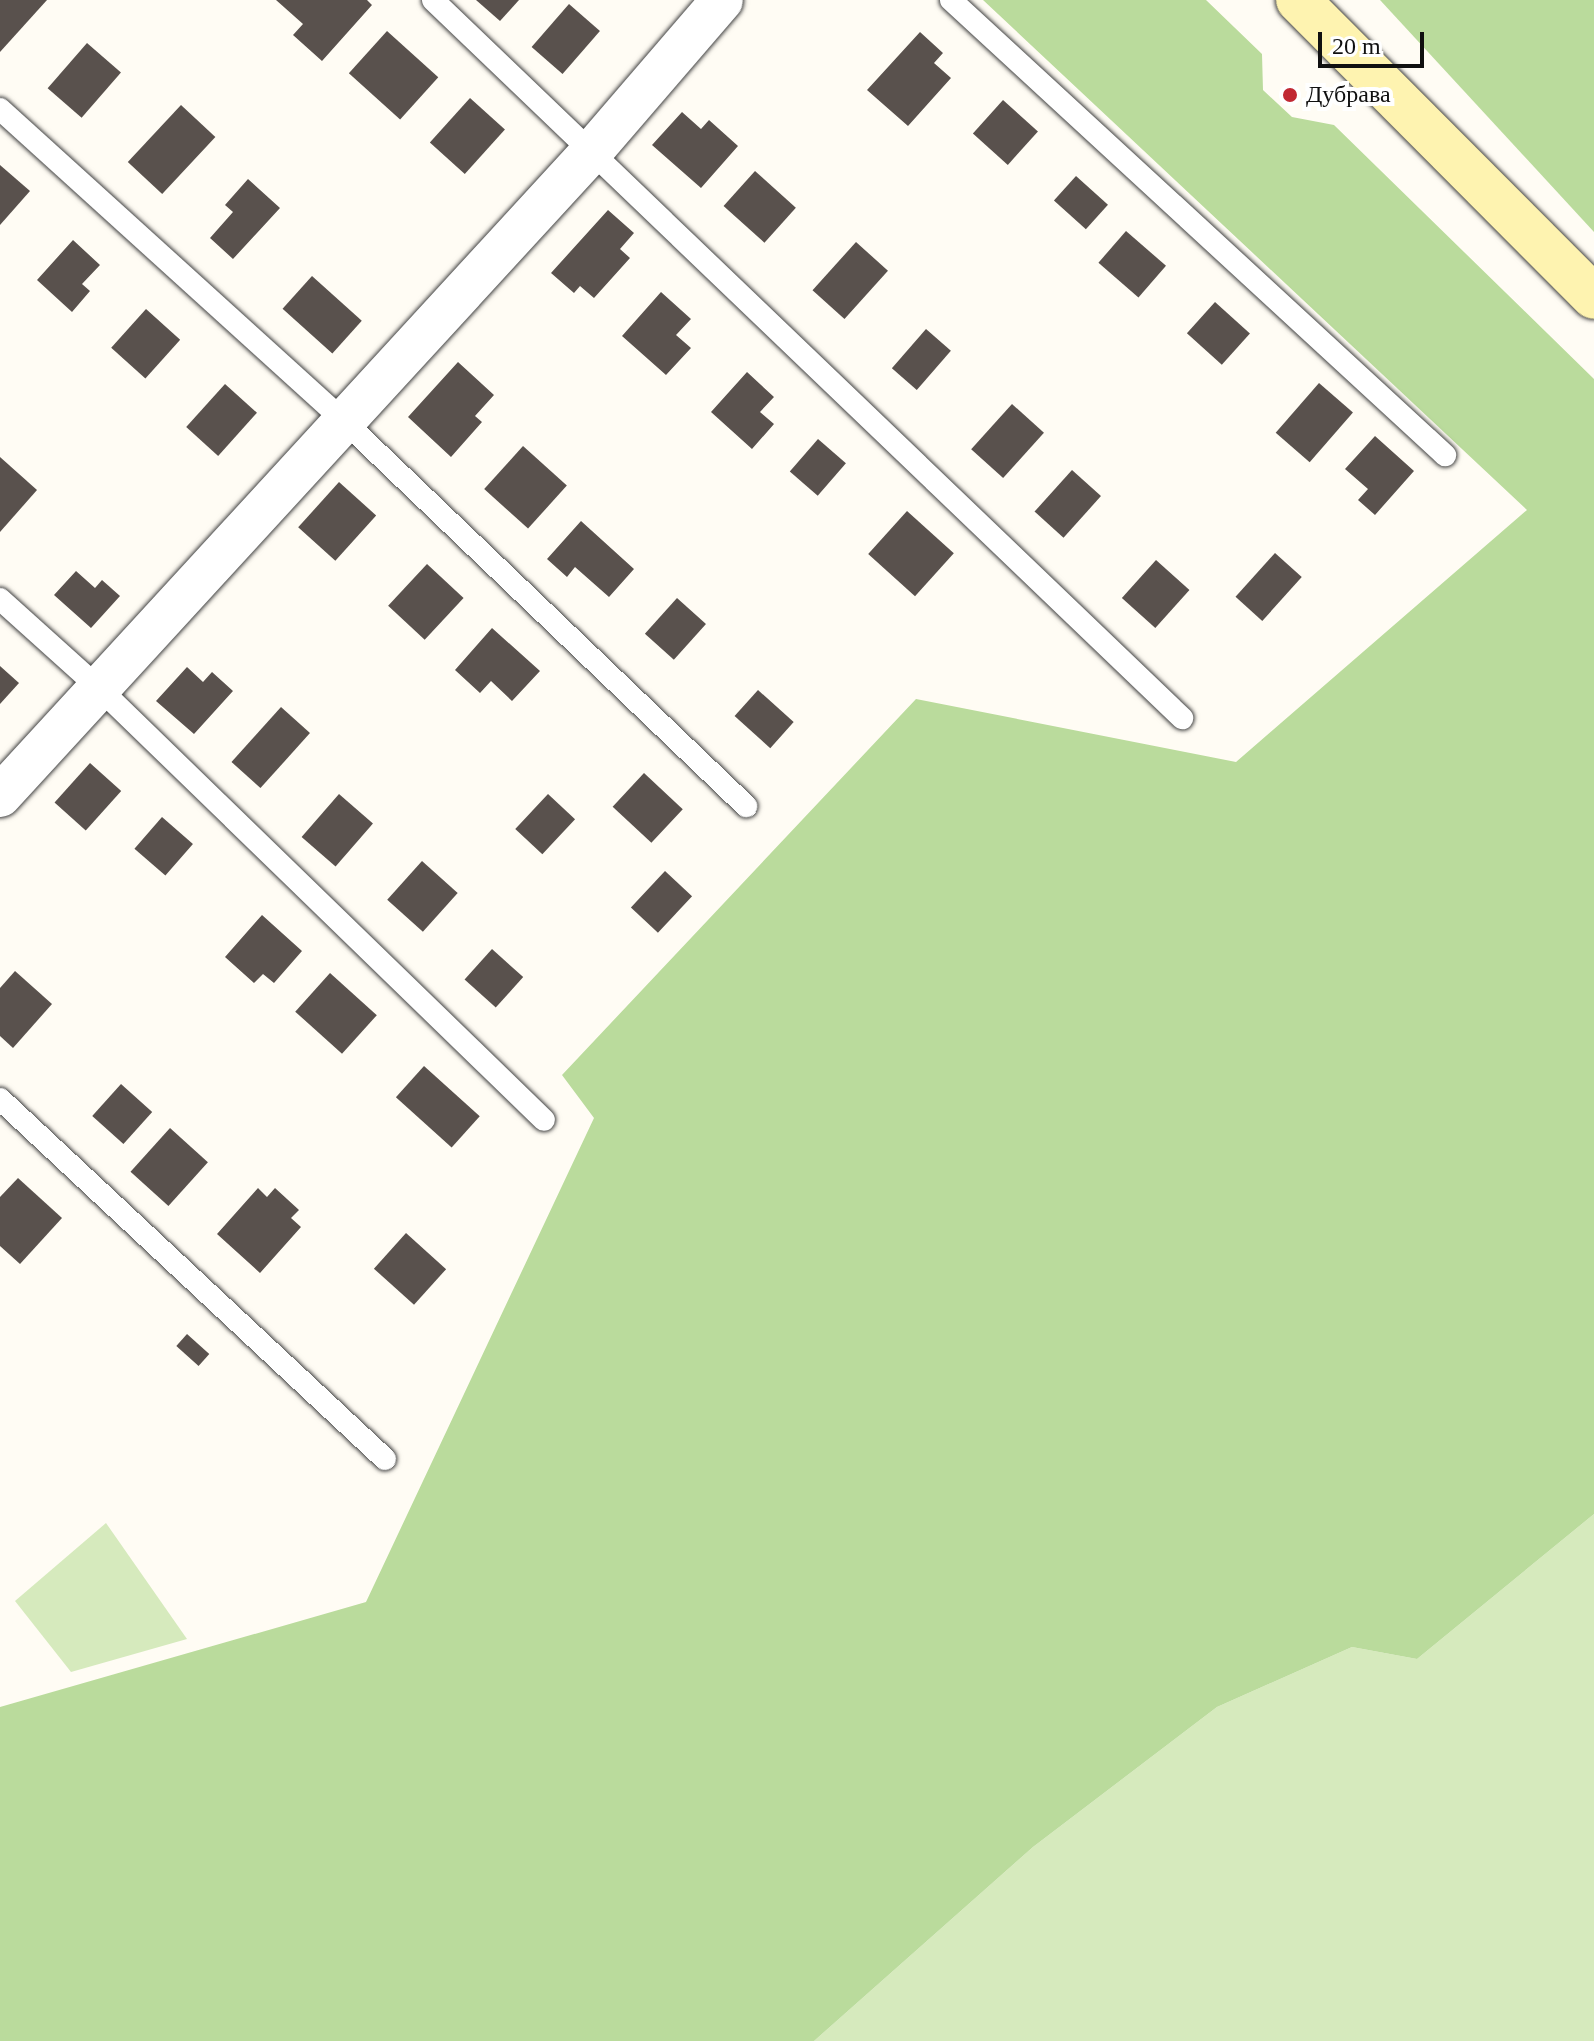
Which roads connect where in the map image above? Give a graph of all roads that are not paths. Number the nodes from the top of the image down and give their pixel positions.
1 (433, 0) edge
2 (722, 0) edge
3 (951, 0) edge
4 (1298, 0) edge
5 (0, 109) edge
6 (594, 149) junction
7 (1594, 297) edge
8 (344, 421) junction
9 (1445, 455) dead end
10 (0, 599) edge
11 (99, 688) junction
12 (1182, 718) dead end
13 (0, 796) edge
14 (746, 806) dead end
15 (0, 1099) edge
16 (544, 1120) dead end
17 (385, 1459) dead end

1 - 6 lane
2 - 6 street
3 - 9 lane
4 - 7 street
5 - 8 lane
6 - 8 street
6 - 12 lane
8 - 11 street
8 - 14 lane
10 - 11 lane
11 - 13 street
11 - 16 lane
15 - 17 lane

